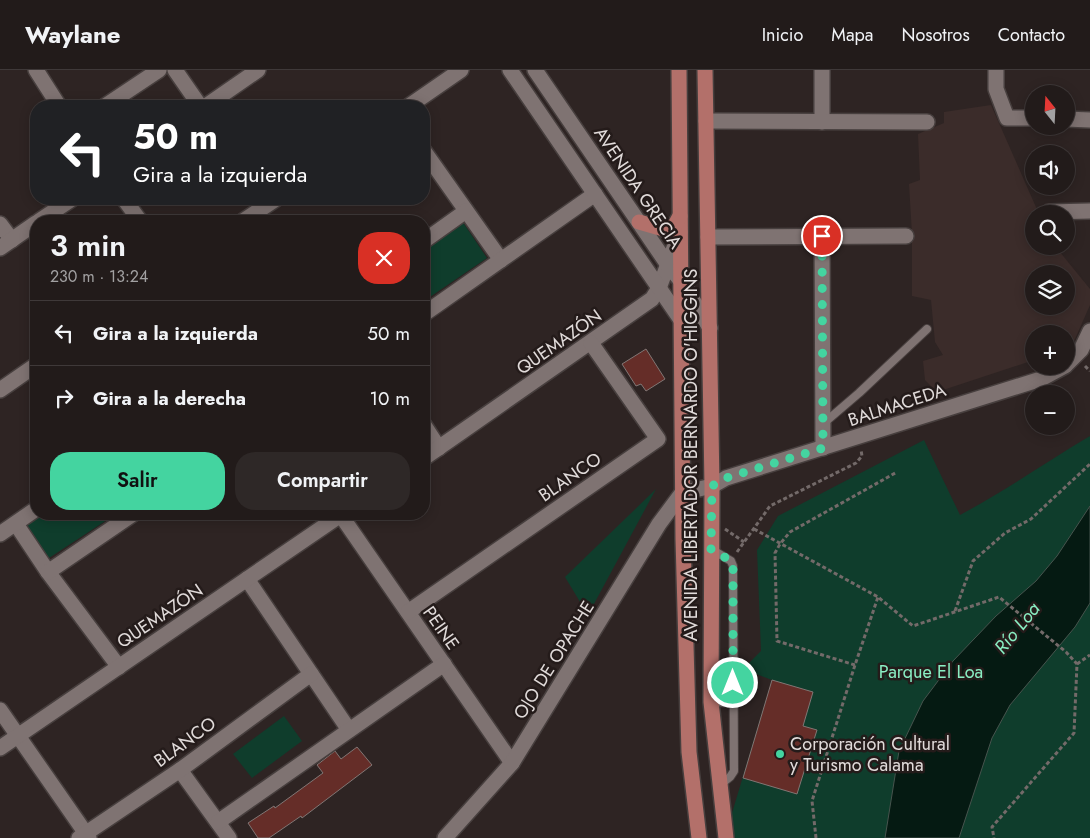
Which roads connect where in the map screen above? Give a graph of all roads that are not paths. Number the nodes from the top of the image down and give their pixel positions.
1 (36, 70) edge
2 (158, 70) edge
3 (175, 70) edge
4 (258, 70) edge
5 (461, 70) edge
6 (510, 70) edge
7 (535, 70) edge
8 (679, 70) edge
9 (705, 70) edge
10 (822, 70) edge
11 (996, 70) edge
12 (55, 100) edge
13 (114, 100) edge
14 (196, 100) edge
15 (215, 100) edge
16 (418, 100) edge
17 (1025, 118) edge
18 (1075, 119) edge
19 (1090, 120) edge
20 (706, 121) junction
21 (822, 122) junction
22 (927, 122) dead end
23 (430, 160) edge
24 (595, 194) junction
25 (63, 205) edge
26 (264, 205) edge
27 (466, 211) junction
28 (1075, 211) edge
29 (1090, 211) edge
30 (48, 215) edge
31 (251, 215) edge
32 (639, 222) junction
33 (680, 223) junction
34 (0, 224) edge
35 (30, 228) edge
36 (822, 236) junction
37 (906, 236) dead end
38 (430, 237) edge
39 (708, 237) junction
40 (6, 244) edge
41 (501, 260) junction
42 (668, 265) junction
43 (681, 281) junction
44 (660, 288) junction
45 (430, 310) edge
46 (681, 320) junction
47 (710, 328) junction
48 (927, 329) dead end
49 (1090, 332) edge
50 (592, 343) junction
51 (1075, 356) edge
52 (30, 369) edge
53 (1047, 375) edge
54 (0, 390) edge
55 (823, 424) junction
56 (430, 434) edge
57 (439, 448) junction
58 (823, 448) junction
59 (430, 454) edge
60 (712, 486) junction
61 (682, 493) junction
62 (30, 514) edge
63 (124, 520) edge
64 (332, 520) edge
65 (345, 520) edge
66 (16, 524) junction
67 (0, 534) edge
68 (711, 549) junction
69 (48, 572) junction
70 (247, 579) junction
71 (408, 612) junction
72 (444, 664) junction
73 (119, 667) junction
74 (310, 674) junction
75 (711, 702) junction
76 (733, 703) junction
77 (0, 710) edge
78 (349, 730) junction
79 (18, 736) junction
80 (0, 748) edge
81 (512, 763) junction
82 (180, 770) junction
83 (720, 786) junction
84 (218, 822) junction
85 (84, 836) edge
86 (230, 838) edge
87 (445, 838) edge
88 (699, 838) edge
89 (726, 838) edge

1 - 12 street
2 - 13 street
3 - 14 street
4 - 15 street
5 - 16 street
6 - 24 street
7 - 32 street, AVENIDA GRECIA
8 - 33 main road, AVENIDA LIBERTADOR BERNARDO O'HIGGINS
9 - 20 main road, AVENIDA LIBERTADOR BERNARDO O'HIGGINS
10 - 21 street
11 - 17 street
18 - 19 street
20 - 21 street
20 - 39 main road, AVENIDA LIBERTADOR BERNARDO O'HIGGINS
21 - 22 street
23 - 27 street
24 - 41 street
24 - 44 street
25 - 30 street
26 - 31 street
27 - 38 street
27 - 41 street
28 - 29 street
32 - 33 main road
32 - 42 street, AVENIDA GRECIA
33 - 42 street, QUEMAZÓN
33 - 43 main road, AVENIDA LIBERTADOR BERNARDO O'HIGGINS
34 - 40 street
35 - 40 street
36 - 37 street
36 - 39 street
36 - 55 street
39 - 47 main road, AVENIDA LIBERTADOR BERNARDO O'HIGGINS
41 - 45 street
42 - 43 street, AVENIDA GRECIA
42 - 44 street, QUEMAZÓN
43 - 46 main road, AVENIDA LIBERTADOR BERNARDO O'HIGGINS
43 - 47 street, AVENIDA GRECIA
44 - 46 street
44 - 50 street, QUEMAZÓN
46 - 61 main road, AVENIDA LIBERTADOR BERNARDO O'HIGGINS
47 - 60 main road, AVENIDA LIBERTADOR BERNARDO O'HIGGINS
48 - 55 lane
49 - 51 street, BALMACEDA
50 - 57 street, QUEMAZÓN
50 - 71 street, BLANCO
52 - 54 street
53 - 58 street, BALMACEDA
55 - 58 street
56 - 57 street
57 - 59 street, QUEMAZÓN
58 - 60 street, BALMACEDA
60 - 61 street, BALMACEDA
60 - 68 main road, AVENIDA LIBERTADOR BERNARDO O'HIGGINS
61 - 81 street, OJO DE OPACHE
61 - 88 main road, AVENIDA LIBERTADOR BERNARDO O'HIGGINS
62 - 66 street
63 - 69 street
64 - 70 street, QUEMAZÓN
65 - 71 street, PEINE
66 - 67 street
66 - 69 street
68 - 75 main road, AVENIDA LIBERTADOR BERNARDO O'HIGGINS
68 - 76 lane
69 - 73 street
70 - 73 street, QUEMAZÓN
70 - 74 street
71 - 72 street, PEINE
72 - 78 street
72 - 81 street, PEINE
73 - 79 street, QUEMAZÓN
74 - 78 street
74 - 82 street, BLANCO
75 - 76 lane
75 - 83 main road, AVENIDA LIBERTADOR BERNARDO O'HIGGINS
76 - 83 lane
77 - 79 street
78 - 84 street
79 - 80 street, QUEMAZÓN
79 - 85 street
81 - 87 street, OJO DE OPACHE
82 - 84 street
82 - 85 street, BLANCO
83 - 89 main road, AVENIDA LIBERTADOR BERNARDO O'HIGGINS
84 - 86 street

